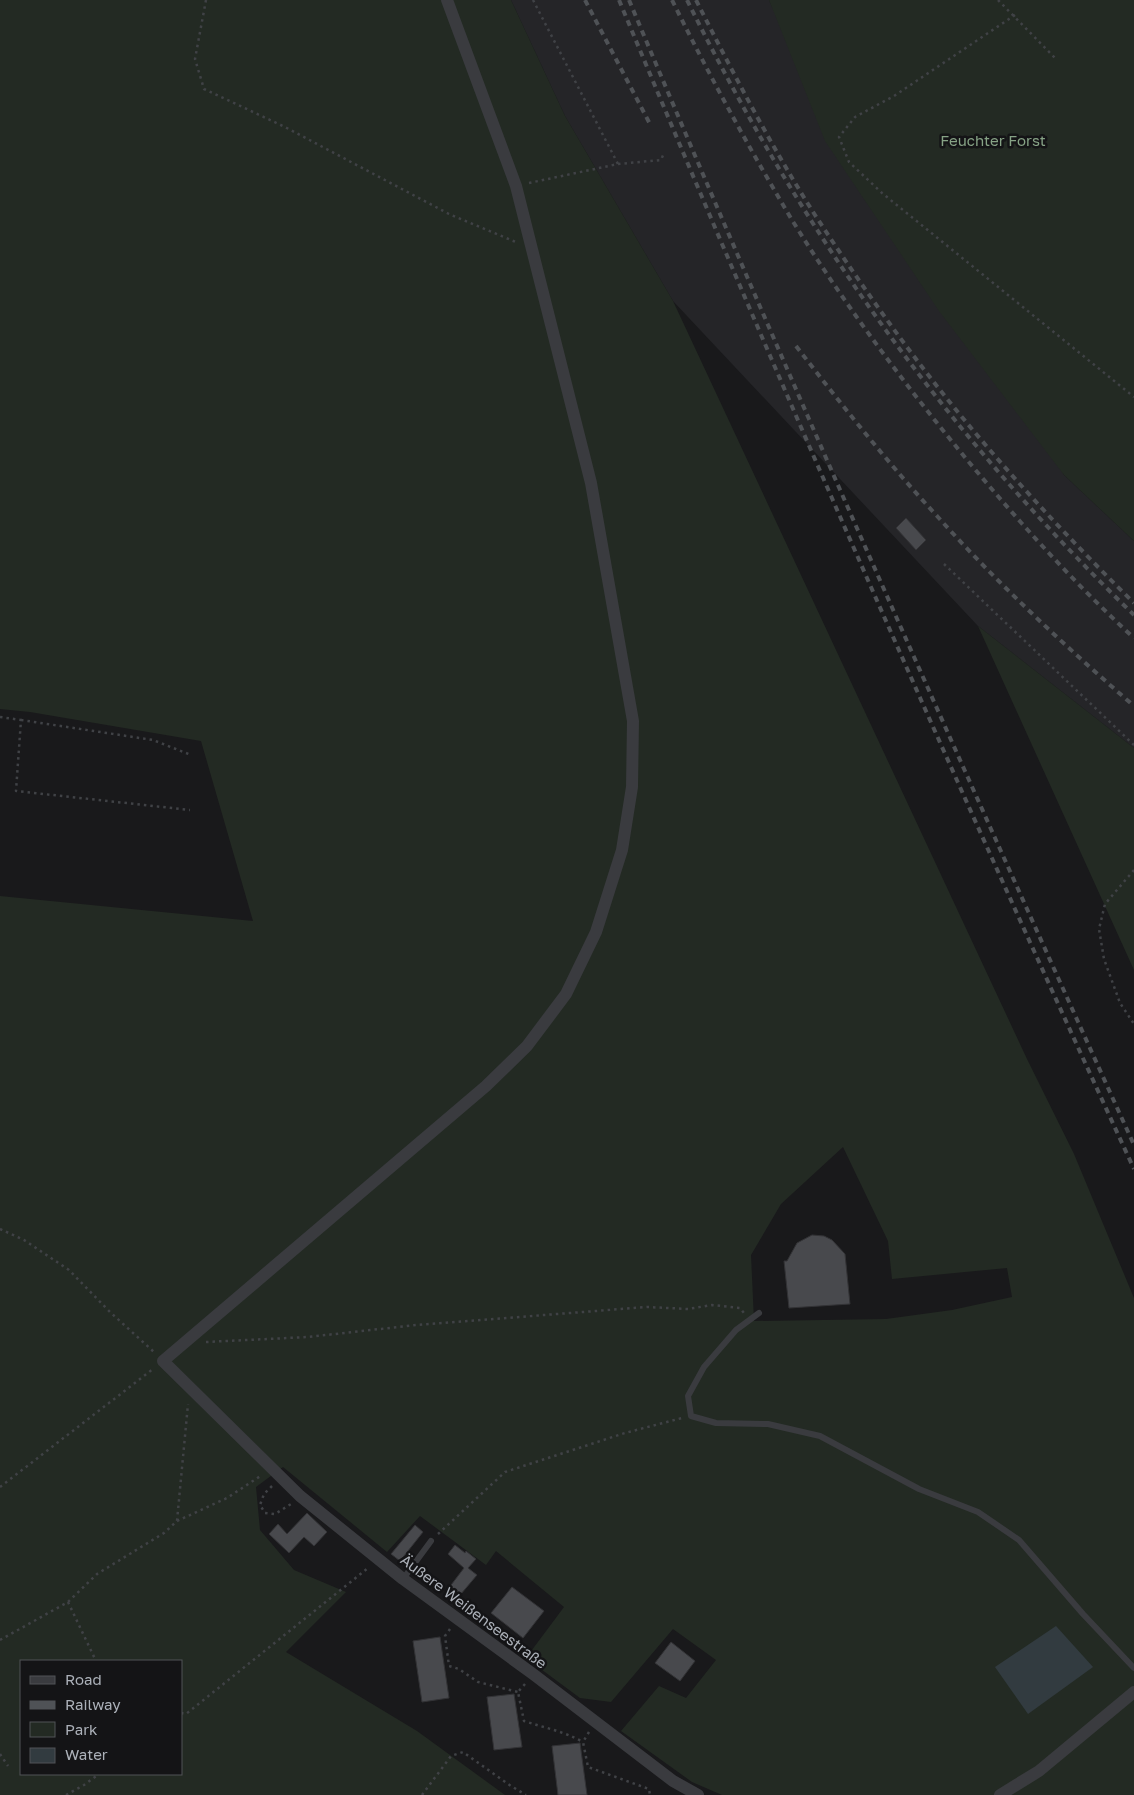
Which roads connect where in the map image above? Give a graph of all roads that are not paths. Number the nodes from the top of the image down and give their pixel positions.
1 (447, 0) edge
2 (759, 1313) dead end
3 (431, 1541) road end
4 (403, 1579) junction
5 (1134, 1668) edge
6 (1134, 1692) edge
7 (698, 1795) edge
8 (1000, 1795) edge

1 - 4 street, Äußere Weißenseestraße
2 - 5 lane
3 - 4 lane
4 - 7 street, Äußere Weißenseestraße
6 - 8 street

